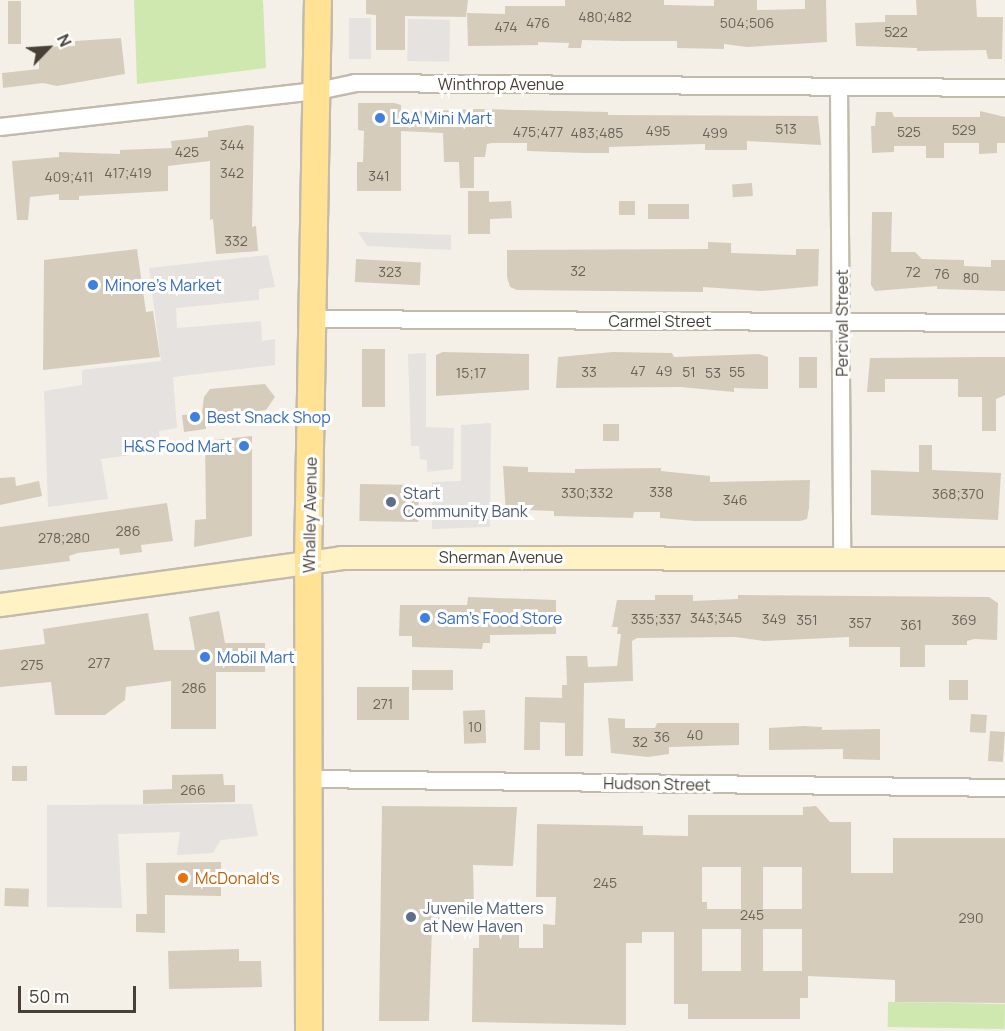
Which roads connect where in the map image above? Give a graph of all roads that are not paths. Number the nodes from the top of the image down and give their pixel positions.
1 (318, 0) edge
2 (839, 87) junction
3 (1005, 88) edge
4 (318, 91) junction
5 (0, 127) edge
6 (315, 319) junction
7 (843, 321) junction
8 (1005, 323) edge
9 (842, 559) junction
10 (1005, 559) edge
11 (308, 561) junction
12 (0, 605) edge
13 (310, 779) junction
14 (1005, 788) edge
15 (309, 1031) edge

1 - 4 main road, Whalley Avenue
2 - 3 street, Winthrop Avenue
2 - 4 street, Winthrop Avenue
2 - 7 street, Percival Street
4 - 5 street, Winthrop Avenue
4 - 6 main road, Whalley Avenue
6 - 7 street, Carmel Street
6 - 11 main road, Whalley Avenue
7 - 8 street, Carmel Street
7 - 9 street, Percival Street
9 - 10 main road, Sherman Avenue
9 - 11 main road, Sherman Avenue
11 - 12 main road, Sherman Avenue
11 - 13 main road, Whalley Avenue
13 - 14 street, Hudson Street
13 - 15 main road, Whalley Avenue

